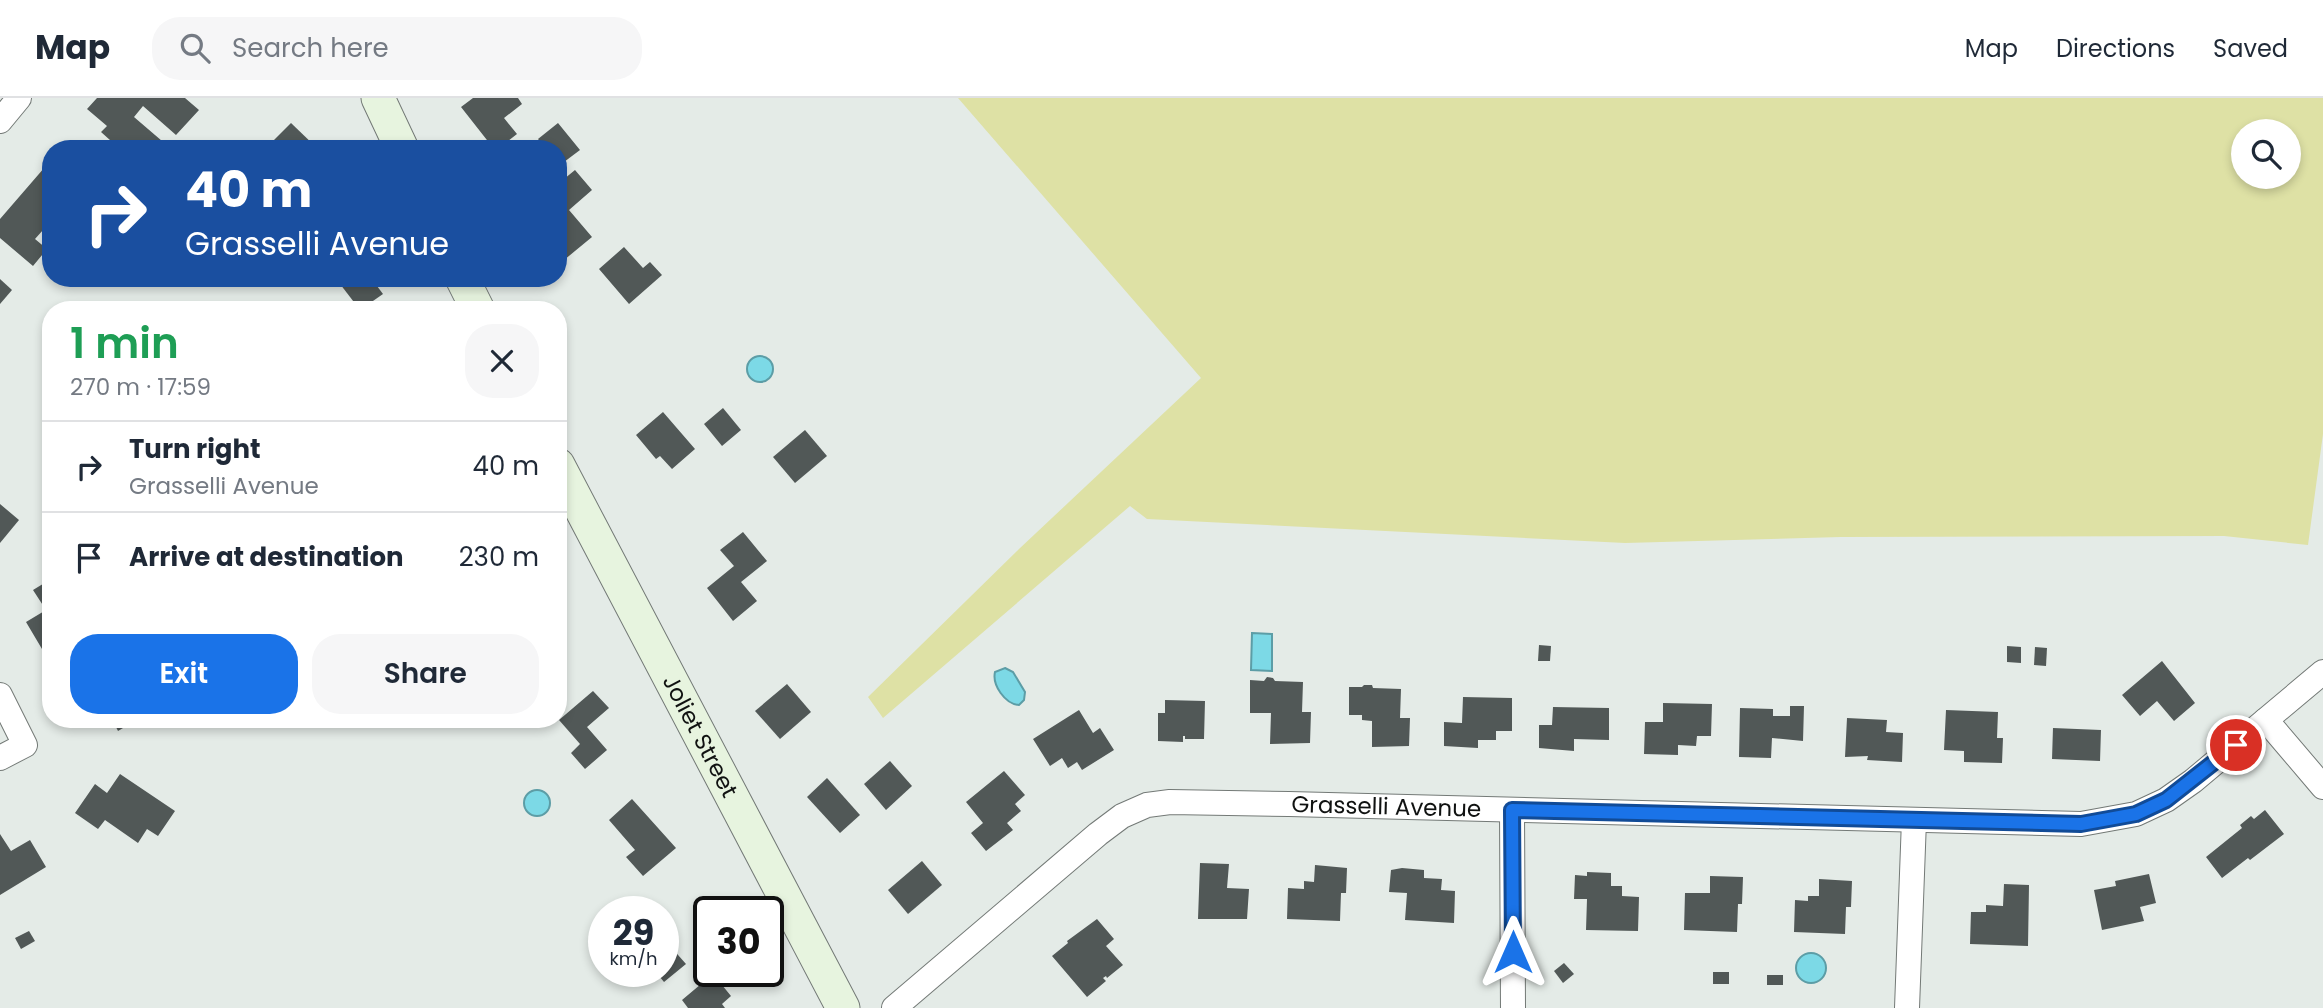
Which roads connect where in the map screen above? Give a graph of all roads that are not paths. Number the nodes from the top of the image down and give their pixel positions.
1 (19, 98) edge
2 (378, 98) edge
3 (0, 121) edge
4 (398, 140) edge
5 (567, 482) edge
6 (2323, 673) edge
7 (0, 695) edge
8 (2266, 720) junction
9 (0, 758) edge
10 (2323, 787) edge
11 (1512, 810) junction
12 (1913, 820) junction
13 (843, 1008) edge
14 (894, 1008) edge
15 (1513, 1008) edge
16 (1907, 1008) edge

1 - 3 street
2 - 4 street
5 - 13 street, Joliet Street
6 - 8 street, Grasselli Avenue
7 - 9 street
8 - 10 street
8 - 12 street, Grasselli Avenue
11 - 12 street, Grasselli Avenue
11 - 14 street, Grasselli Avenue
11 - 15 street
12 - 16 street

